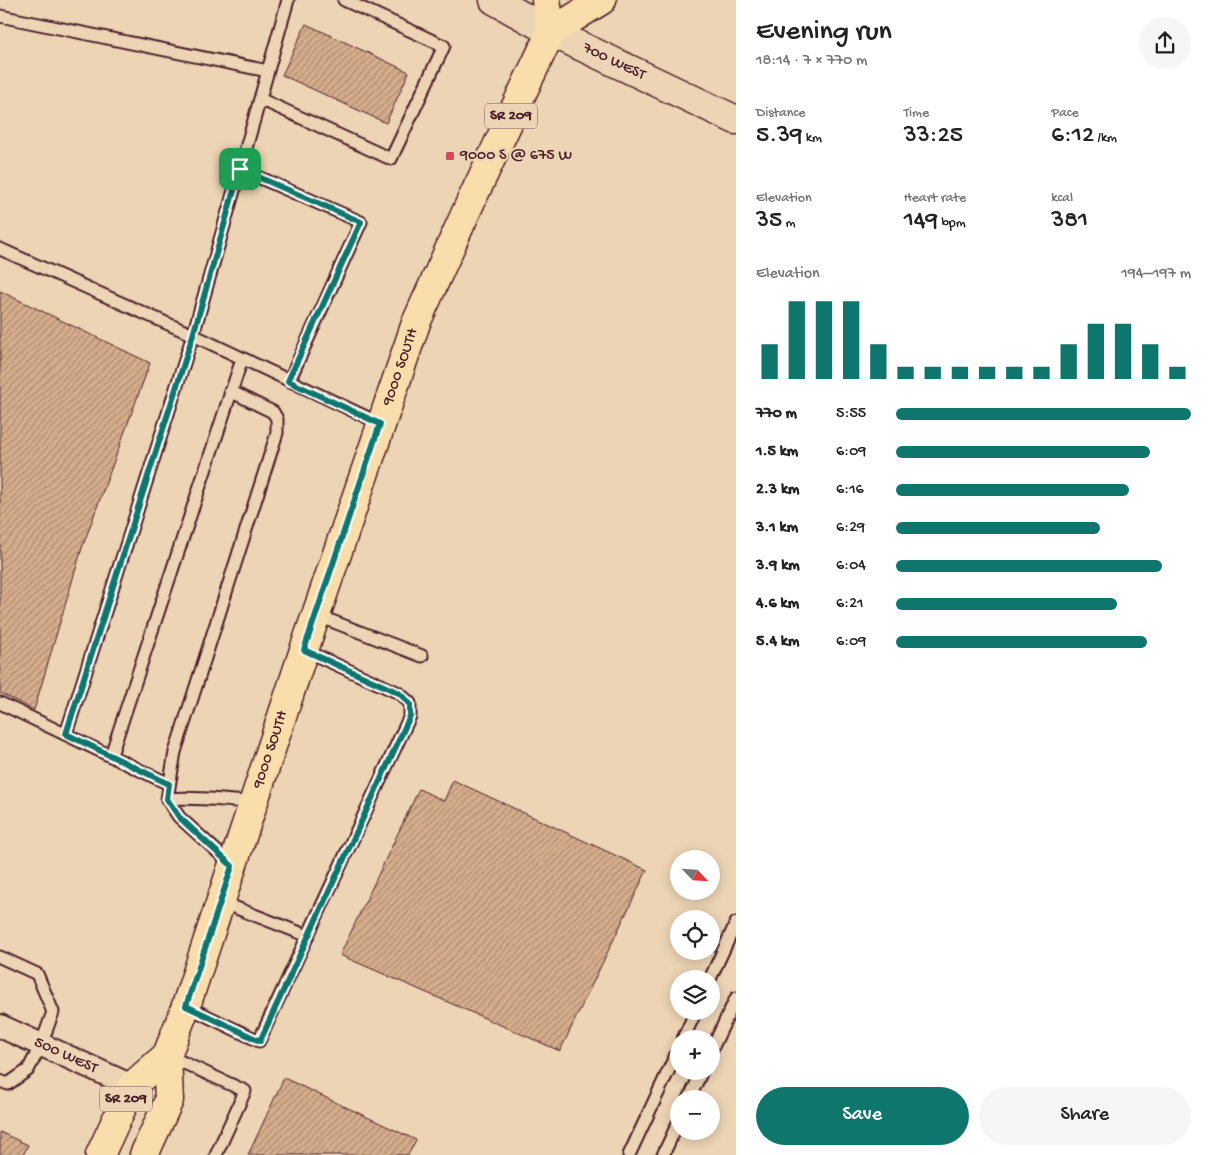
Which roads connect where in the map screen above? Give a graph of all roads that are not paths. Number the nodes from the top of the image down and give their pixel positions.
1 (288, 0) edge
2 (344, 0) edge
3 (494, 0) edge
4 (546, 0) edge
5 (602, 0) edge
6 (0, 16) edge
7 (551, 32) junction
8 (268, 71) junction
9 (260, 99) junction
10 (736, 120) edge
11 (240, 169) junction
12 (0, 249) edge
13 (193, 335) junction
14 (242, 359) junction
15 (288, 381) junction
16 (230, 391) junction
17 (380, 424) junction
18 (316, 614) junction
19 (304, 650) junction
20 (422, 656) dead end
21 (0, 703) edge
22 (66, 734) junction
23 (111, 755) junction
24 (169, 784) junction
25 (167, 799) junction
26 (253, 802) junction
27 (232, 866) junction
28 (221, 902) junction
29 (736, 923) edge
30 (308, 936) junction
31 (0, 957) edge
32 (714, 970) edge
33 (736, 998) edge
34 (186, 1006) junction
35 (0, 1026) edge
36 (720, 1032) edge
37 (41, 1045) junction
38 (167, 1055) junction
39 (670, 1068) edge
40 (0, 1081) edge
41 (132, 1086) junction
42 (670, 1140) edge
43 (100, 1155) edge
44 (144, 1155) edge
45 (216, 1155) edge
46 (630, 1155) edge
47 (663, 1155) edge

1 - 8 lane
2 - 9 lane
3 - 7 street, 700 WEST
4 - 7 main road
5 - 7 main road
6 - 8 lane
7 - 10 street, 700 WEST
7 - 17 main road, 9000 SOUTH / SR 209
8 - 9 lane
9 - 11 lane
11 - 13 lane
11 - 15 lane
12 - 13 lane
13 - 14 lane
13 - 22 lane
14 - 15 lane
14 - 16 lane
15 - 17 lane
16 - 23 lane
16 - 24 lane
17 - 18 main road, 9000 SOUTH / SR 209
18 - 19 main road, 9000 SOUTH / SR 209
18 - 20 lane
19 - 26 main road, 9000 SOUTH / SR 209
19 - 30 lane
21 - 22 lane
22 - 23 lane
23 - 24 lane
24 - 25 lane
25 - 26 lane
25 - 27 lane
26 - 27 main road, 9000 SOUTH / SR 209
27 - 28 main road, 9000 SOUTH / SR 209
28 - 30 lane
28 - 34 main road, 9000 SOUTH / SR 209
29 - 32 lane
30 - 34 lane
31 - 37 lane
33 - 36 lane
34 - 38 main road, 9000 SOUTH / SR 209
35 - 37 street, 500 WEST
37 - 40 lane
37 - 41 street, 500 WEST
38 - 41 main road, 9000 SOUTH / SR 209
38 - 44 main road, 9000 SOUTH / SR 209
38 - 45 lane
39 - 46 lane
41 - 43 main road, 9000 SOUTH / SR 209
42 - 47 lane

